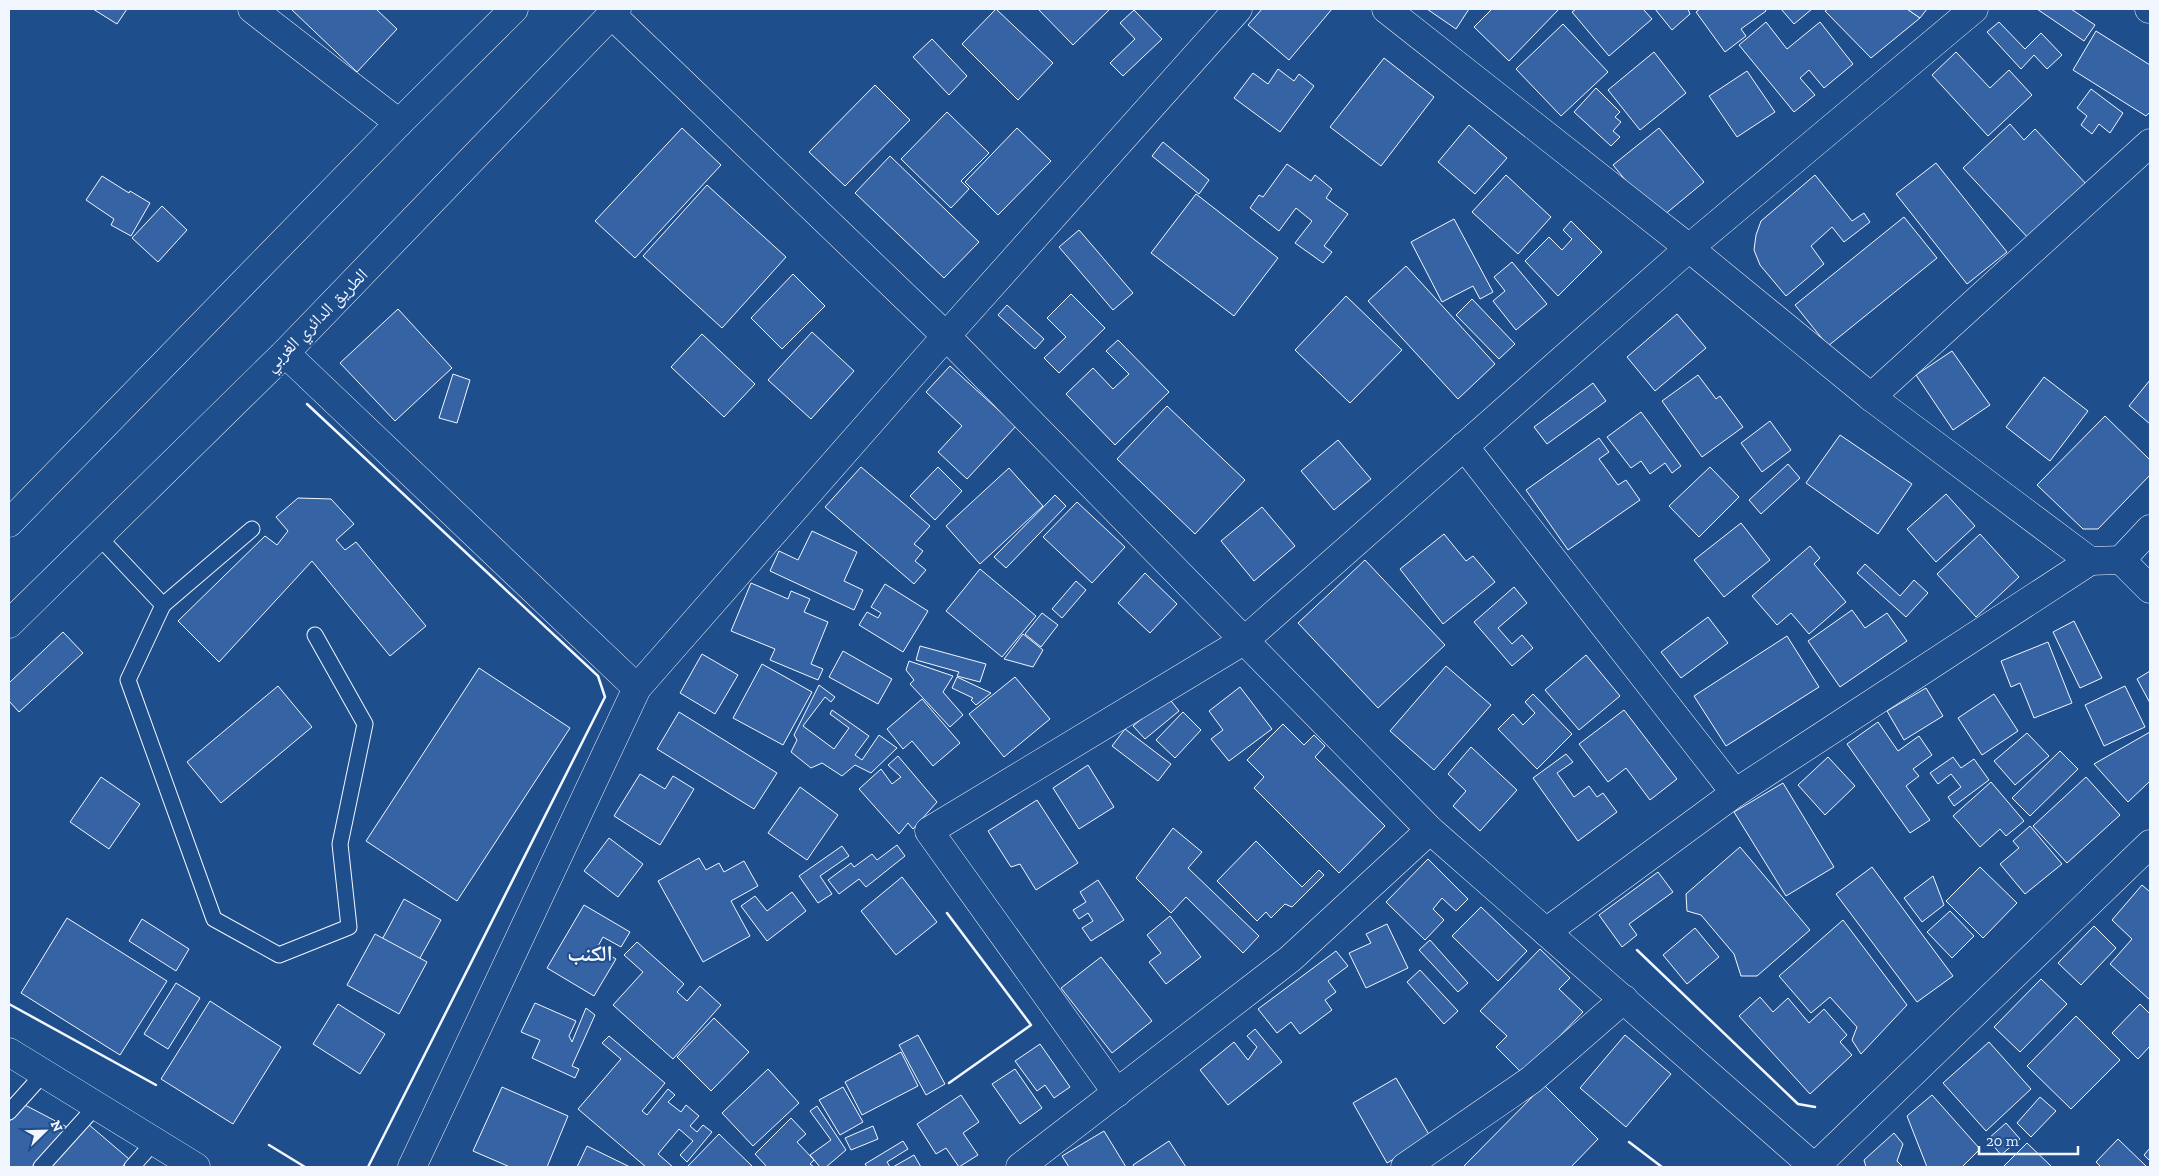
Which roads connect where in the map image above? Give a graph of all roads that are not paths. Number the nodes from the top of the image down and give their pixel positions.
1 (252, 9) edge
2 (514, 9) edge
3 (1238, 9) edge
4 (1386, 9) edge
5 (1974, 9) edge
6 (614, 12) edge
7 (399, 124) junction
8 (2150, 143) edge
9 (1688, 248) junction
10 (946, 336) junction
11 (285, 353) junction
12 (1871, 396) junction
13 (1464, 446) junction
14 (9, 523) edge
15 (252, 529) dead end
16 (2150, 529) edge
17 (98, 536) junction
18 (2120, 560) junction
19 (2090, 561) junction
20 (2149, 587) edge
21 (163, 605) junction
22 (9, 624) edge
23 (315, 634) dead end
24 (1245, 640) junction
25 (637, 688) junction
26 (1735, 793) junction
27 (1430, 830) junction
28 (2150, 844) edge
29 (1546, 932) junction
30 (1624, 1000) junction
31 (9, 1052) edge
32 (44, 1073) junction
33 (1116, 1093) junction
34 (96, 1106) junction
35 (9, 1112) edge
36 (154, 1142) junction
37 (41, 1167) edge
38 (132, 1167) edge
39 (196, 1167) edge
40 (412, 1167) edge
41 (1020, 1167) edge
42 (1405, 1167) edge
43 (1814, 1167) edge

1 - 7 street
2 - 7 street
3 - 10 street
4 - 9 street
5 - 9 street
6 - 10 street
6 - 11 street, الطريق الدائري الغربي
7 - 14 street
8 - 12 street
9 - 12 street
9 - 13 street
10 - 24 street
10 - 25 street
11 - 17 street, الطريق الدائري الغربي
11 - 25 street
12 - 19 street
13 - 24 street
13 - 26 street
15 - 21 lane
16 - 18 street
17 - 21 lane
17 - 22 street, الطريق الدائري الغربي
18 - 19 street
18 - 20 street
19 - 26 street
21 - 23 lane
24 - 27 street
24 - 33 street
25 - 40 street
26 - 29 street
27 - 29 street
27 - 33 street
28 - 43 street
29 - 30 street
30 - 42 street
30 - 43 street
31 - 32 street
32 - 34 street
32 - 35 lane
33 - 41 street
34 - 36 street
34 - 37 lane
36 - 38 lane
36 - 39 street

